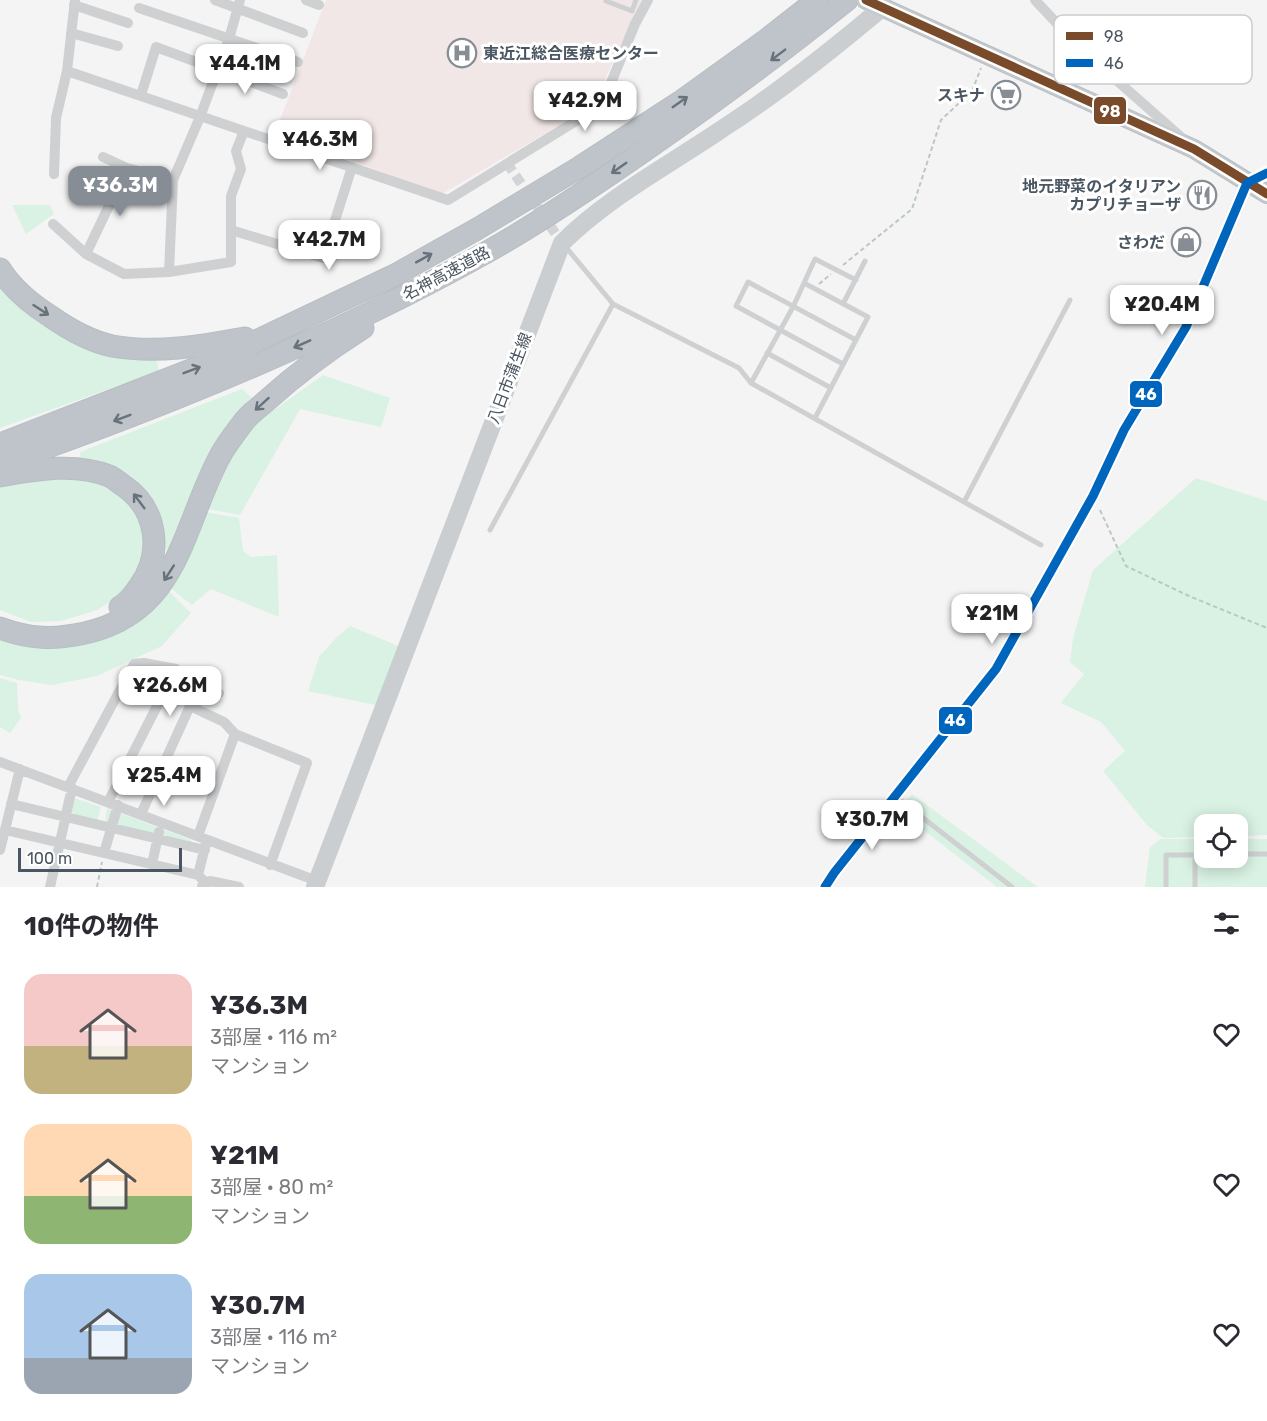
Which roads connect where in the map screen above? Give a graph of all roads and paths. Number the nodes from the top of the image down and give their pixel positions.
1 (215, 0) edge
2 (306, 0) edge
3 (636, 0) edge
4 (648, 0) edge
5 (846, 0) edge
6 (1035, 0) edge
7 (606, 1) edge
8 (75, 3) edge
9 (239, 4) edge
10 (875, 4) edge
11 (320, 5) dead end
12 (140, 8) dead end
13 (816, 9) edge
14 (1054, 20) edge
15 (128, 23) dead end
16 (71, 33) junction
17 (303, 33) dead end
18 (229, 39) junction
19 (118, 46) dead end
20 (986, 55) junction
21 (298, 62) dead end
22 (217, 70) junction
23 (67, 72) junction
24 (1121, 84) edge
25 (283, 94) dead end
26 (141, 95) junction
27 (200, 117) junction
28 (244, 131) junction
29 (1194, 149) junction
30 (103, 157) dead end
31 (352, 167) junction
32 (127, 168) junction
33 (1267, 173) edge
34 (54, 174) dead end
35 (173, 180) junction
36 (1247, 183) junction
37 (591, 188) junction
38 (1267, 194) edge
39 (53, 224) dead end
40 (231, 230) junction
41 (562, 243) junction
42 (86, 254) junction
43 (866, 261) dead end
44 (0, 268) edge
45 (169, 272) junction
46 (855, 280) junction
47 (804, 283) junction
48 (819, 284) dead end
49 (1070, 300) dead end
50 (613, 304) junction
51 (843, 304) junction
52 (793, 307) junction
53 (283, 329) junction
54 (780, 330) junction
55 (856, 340) junction
56 (767, 353) junction
57 (843, 364) junction
58 (751, 383) junction
59 (831, 388) junction
60 (815, 418) junction
61 (0, 444) edge
62 (0, 464) edge
63 (0, 476) edge
64 (1093, 496) junction
65 (964, 502) junction
66 (490, 530) dead end
67 (1041, 545) dead end
68 (0, 618) edge
69 (0, 628) edge
70 (1267, 628) edge
71 (176, 669) junction
72 (219, 693) dead end
73 (235, 734) junction
74 (0, 762) edge
75 (20, 769) junction
76 (70, 787) junction
77 (896, 796) junction
78 (11, 804) junction
79 (113, 804) junction
80 (141, 814) junction
81 (65, 817) junction
82 (161, 822) junction
83 (111, 828) junction
84 (5, 830) junction
85 (158, 839) junction
86 (59, 842) junction
87 (203, 842) junction
88 (0, 850) edge
89 (104, 853) junction
90 (1248, 854) edge
91 (1267, 854) edge
92 (1194, 855) edge
93 (152, 864) junction
94 (270, 865) junction
95 (1195, 868) edge
96 (202, 882) edge
97 (316, 884) edge
98 (50, 887) edge
99 (97, 887) edge
100 (239, 887) edge
101 (825, 887) edge
102 (1012, 887) edge
103 (1166, 887) edge
104 (1195, 887) edge

1 - 9 street
2 - 11 street
3 - 7 lane
4 - 31 street
5 - 13 highway, 名神高速道路
6 - 14 street
8 - 15 street
8 - 16 street
9 - 17 street
9 - 18 street
10 - 20 highway
10 - 41 main road, 八日市蒲生線
12 - 18 street
13 -> 37 highway, 名神高速道路
53 -> 13 highway, 名神高速道路
16 - 19 street
16 - 23 street
18 - 21 street
18 - 22 street
20 - 29 highway
20 - 48 path
22 - 25 street
22 - 26 street
22 - 27 street
23 - 26 street
23 - 34 street
24 - 29 street
26 - 27 street
27 - 28 street
27 - 35 street
28 - 31 street
28 - 40 street
29 - 36 highway
30 - 32 street
31 - 40 street
32 - 35 street
32 - 42 street
33 - 36 street
35 - 45 street
36 - 38 highway
36 - 64 street
37 -> 62 highway, 名神高速道路
37 -> 69 highway
39 - 42 street
40 - 45 street
41 - 50 lane
41 - 97 main road, 八日市蒲生線
42 - 45 street
43 - 46 lane
44 -> 53 highway
46 - 47 lane
46 - 51 lane
47 - 51 lane
47 - 52 lane
49 - 65 lane
50 - 58 lane
50 - 66 lane
51 - 55 lane
52 - 54 lane
52 - 54 lane
52 - 55 lane
61 -> 53 highway, 名神高速道路
54 - 56 lane
54 - 57 lane
55 - 57 lane
56 - 58 lane
56 - 59 lane
57 - 59 lane
58 - 60 lane
59 - 60 lane
60 - 65 lane
68 -> 63 highway
64 - 70 path
64 - 77 street
65 - 67 lane
71 - 72 street
71 - 76 street
71 - 79 street
73 - 80 street
73 - 87 street
73 - 94 street
74 - 75 street
75 - 76 street
75 - 78 street
76 - 79 street
76 - 81 street
77 - 101 street
77 - 102 lane
78 - 81 street
78 - 84 street
79 - 80 street
79 - 83 street
80 - 82 street
81 - 83 street
81 - 86 street
82 - 85 street
82 - 87 street
83 - 85 street
83 - 89 street
84 - 86 street
84 - 88 street
85 - 87 street
85 - 93 street
86 - 89 street
86 - 98 street
87 - 94 street
87 - 96 street
89 - 93 street
89 - 99 path
90 - 91 lane
92 - 103 lane
93 - 96 street
94 - 97 street
95 - 104 lane
96 - 100 street

